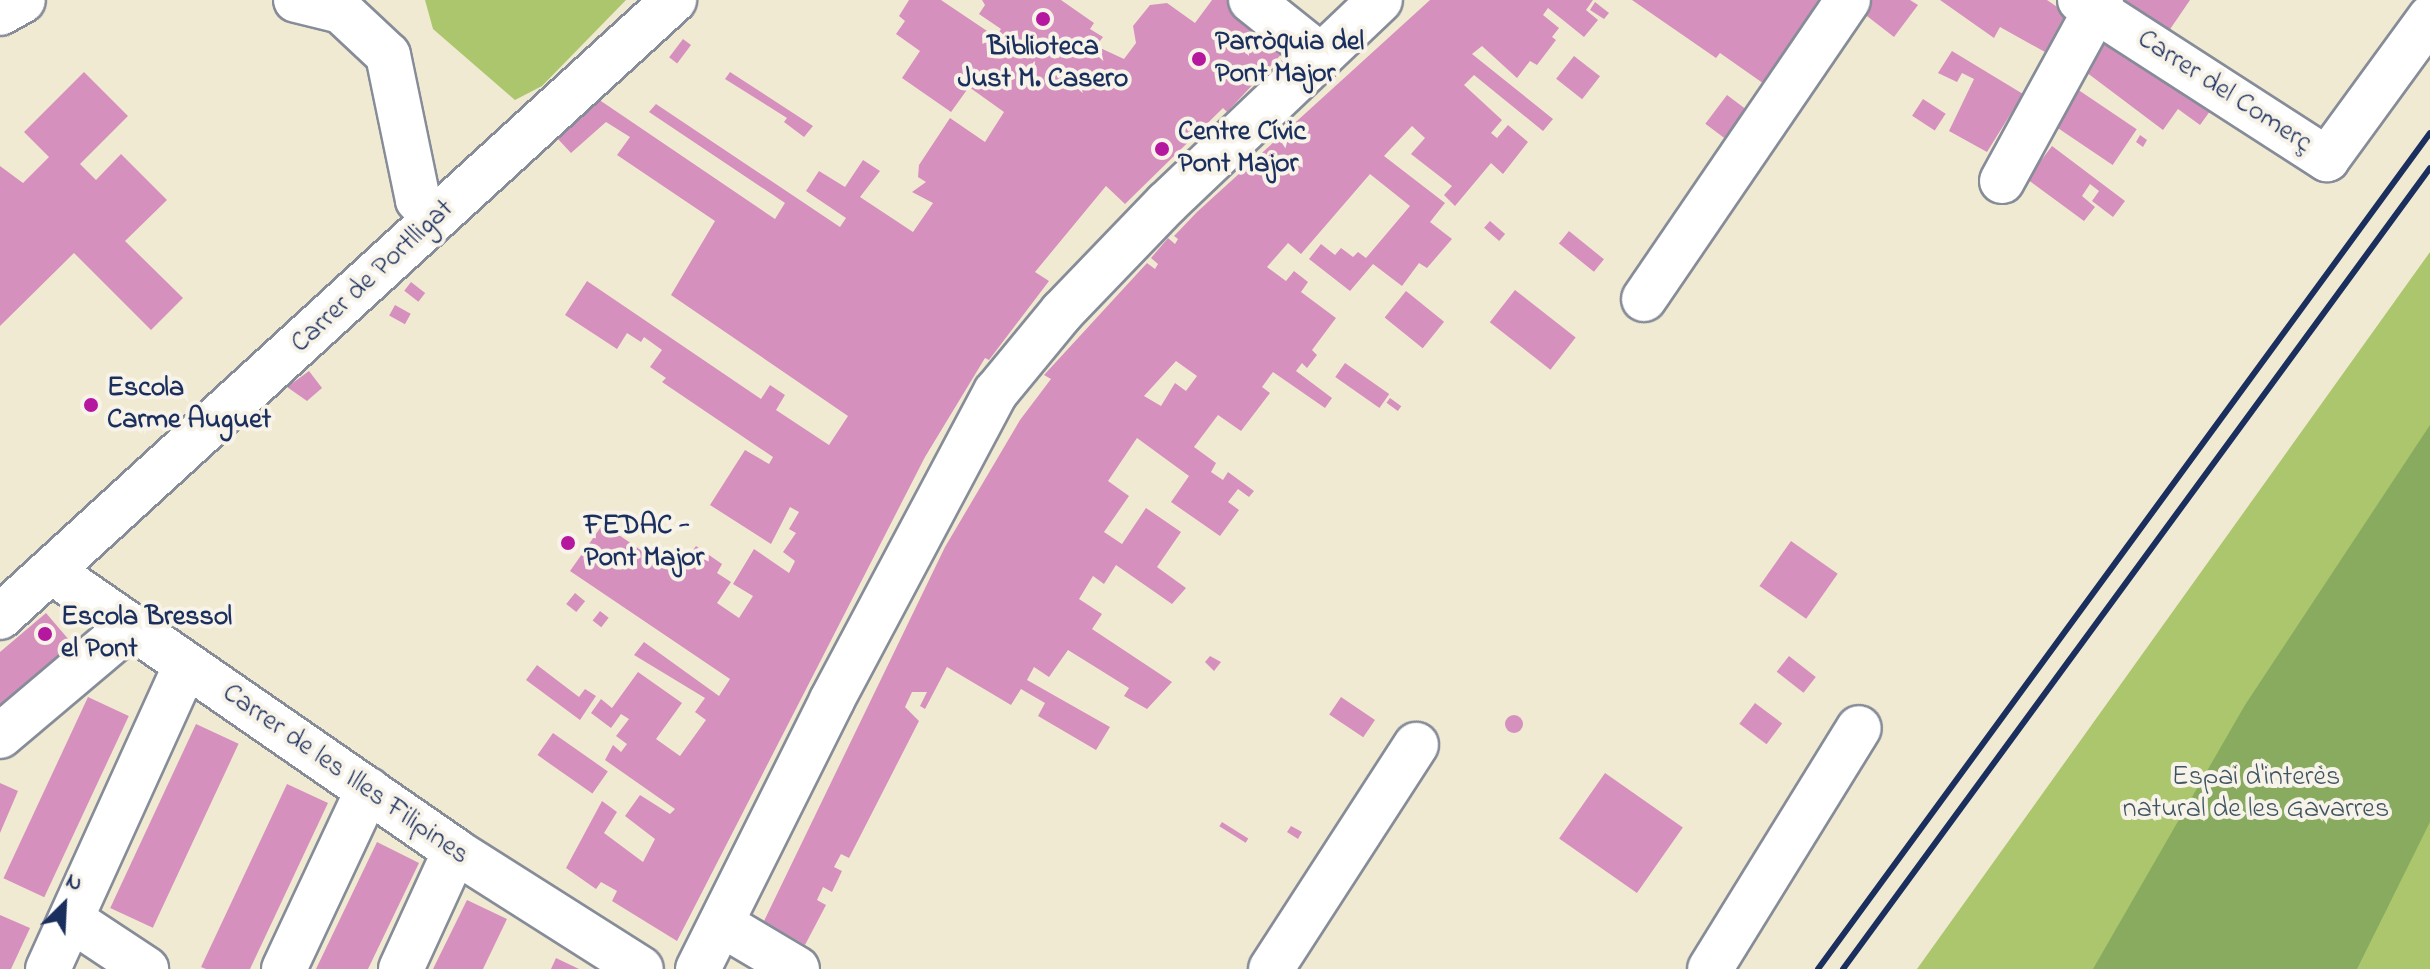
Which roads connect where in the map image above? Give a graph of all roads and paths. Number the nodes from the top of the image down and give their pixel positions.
1 (23, 0) edge
2 (296, 0) edge
3 (674, 0) edge
4 (1251, 0) edge
5 (1380, 0) edge
6 (1848, 0) edge
7 (2092, 3) edge
8 (0, 13) edge
9 (2430, 18) edge
10 (1321, 56) junction
11 (2002, 181) dead end
12 (436, 216) junction
13 (1644, 299) dead end
14 (54, 573) junction
15 (0, 617) edge
16 (130, 626) junction
17 (186, 665) junction
18 (1859, 728) dead end
19 (0, 736) edge
20 (1416, 745) dead end
21 (368, 790) junction
22 (455, 851) junction
23 (72, 920) junction
24 (723, 925) junction
25 (48, 969) edge
26 (146, 969) edge
27 (284, 969) edge
28 (401, 969) edge
29 (641, 969) edge
30 (698, 969) edge
31 (797, 969) edge
32 (1271, 969) edge
33 (1710, 969) edge

1 - 8 street
2 - 12 street
3 - 12 street, Carrer de Portlligat
4 - 10 street
5 - 10 street
6 - 13 street
7 - 9 street, Carrer del Comerç
7 - 11 street
10 - 24 street
12 - 14 street, Carrer de Portlligat
14 - 15 street, Carrer de Portlligat
14 - 16 street, Carrer de les Illes Filipines
16 - 17 street, Carrer de les Illes Filipines
16 - 19 street
17 - 21 street, Carrer de les Illes Filipines
17 - 23 street
18 - 33 street
20 - 32 street
21 - 22 street, Carrer de les Illes Filipines
21 - 27 street
22 - 28 street
22 - 29 street, Carrer de les Illes Filipines
23 - 25 street
23 - 26 street
24 - 30 street
24 - 31 street

